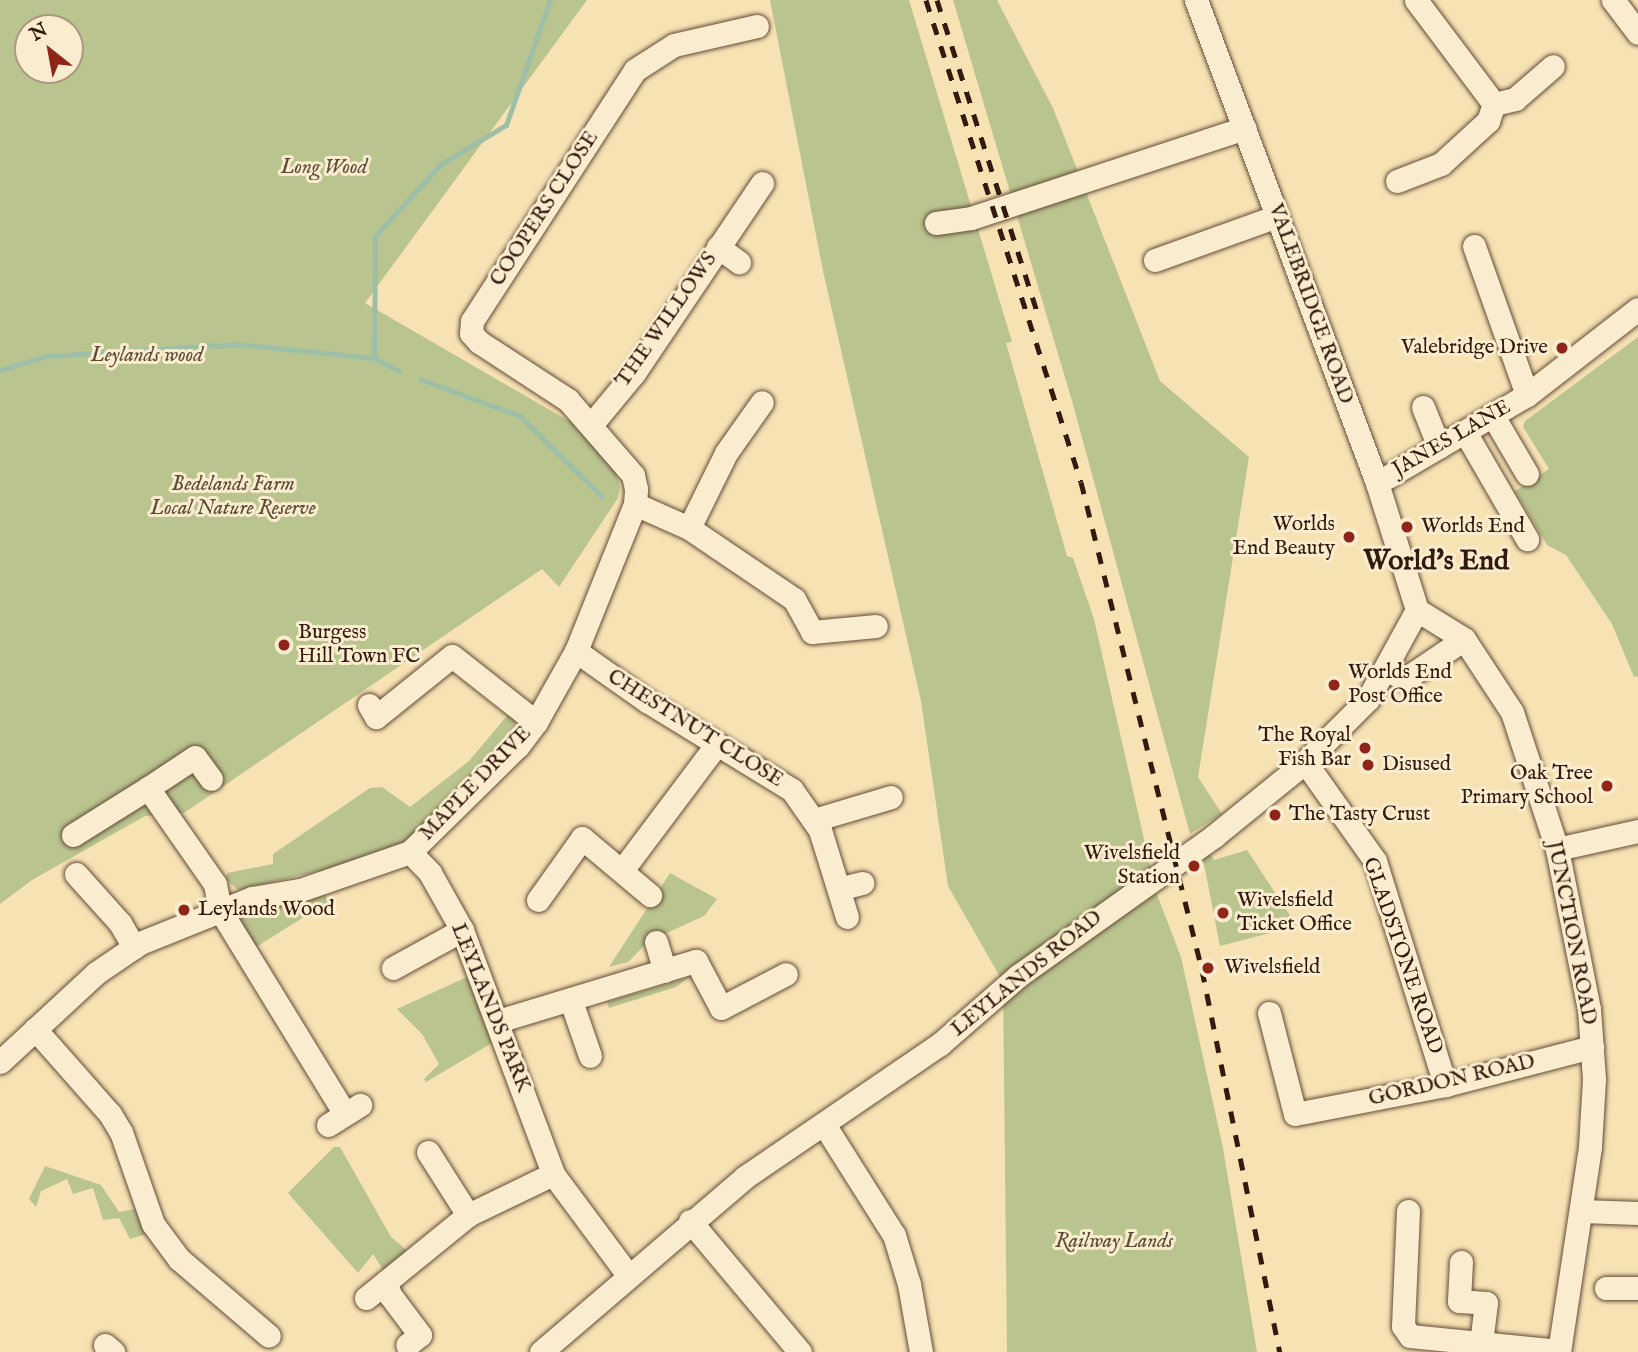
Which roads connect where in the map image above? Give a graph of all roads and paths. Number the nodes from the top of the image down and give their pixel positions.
1 (1196, 0) edge
2 (1416, 0) edge
3 (1613, 0) edge
4 (757, 26) dead end
5 (1638, 33) edge
6 (1553, 66) dead end
7 (1494, 104) junction
8 (1245, 128) junction
9 (1407, 170) dead end
10 (762, 183) dead end
11 (1277, 216) junction
12 (936, 223) dead end
13 (1474, 246) dead end
14 (718, 247) junction
15 (1155, 260) dead end
16 (739, 262) dead end
17 (1638, 309) edge
18 (1527, 396) junction
19 (761, 402) dead end
20 (1423, 407) dead end
21 (1493, 416) junction
22 (591, 425) junction
23 (1465, 432) junction
24 (1439, 447) junction
25 (1527, 474) dead end
26 (1377, 483) junction
27 (635, 504) junction
28 (689, 528) junction
29 (1527, 539) dead end
30 (1417, 610) junction
31 (876, 625) dead end
32 (1470, 647) junction
33 (576, 651) junction
34 (1387, 670) junction
35 (369, 705) dead end
36 (536, 722) junction
37 (716, 745) junction
38 (1305, 762) junction
39 (211, 779) dead end
40 (148, 788) junction
41 (891, 797) dead end
42 (814, 820) junction
43 (1638, 831) edge
44 (73, 835) dead end
45 (1564, 847) junction
46 (410, 852) junction
47 (623, 869) junction
48 (76, 874) dead end
49 (650, 895) dead end
50 (538, 900) dead end
51 (220, 910) junction
52 (848, 917) dead end
53 (462, 930) junction
54 (656, 942) dead end
55 (134, 947) junction
56 (393, 968) dead end
57 (665, 971) junction
58 (786, 974) dead end
59 (571, 1001) junction
60 (1269, 1013) dead end
61 (498, 1021) junction
62 (35, 1028) junction
63 (1592, 1047) junction
64 (590, 1056) dead end
65 (0, 1062) edge
66 (1445, 1085) junction
67 (344, 1114) dead end
68 (825, 1126) junction
69 (428, 1152) dead end
70 (553, 1174) junction
71 (1408, 1211) dead end
72 (1581, 1211) junction
73 (1638, 1213) edge
74 (468, 1215) junction
75 (690, 1221) junction
76 (1461, 1262) dead end
77 (628, 1275) junction
78 (389, 1279) junction
79 (1606, 1288) dead end
80 (1638, 1288) edge
81 (366, 1298) dead end
82 (269, 1336) dead end
83 (1481, 1343) junction
84 (407, 1345) dead end
85 (1559, 1351) edge
86 (541, 1352) edge
87 (800, 1352) edge
88 (920, 1352) edge

1 - 8 street, VALEBRIDGE ROAD
2 - 7 street
3 - 5 street
4 - 22 street, COOPERS CLOSE
6 - 7 street
7 - 9 street
8 - 11 street, VALEBRIDGE ROAD
8 - 12 street
10 - 14 street, THE WILLOWS
11 - 15 street
11 - 26 street, VALEBRIDGE ROAD
13 - 18 street, JANES LANE
14 - 16 street
14 - 22 street, THE WILLOWS
17 - 18 street, JANES LANE
18 - 21 street, JANES LANE
19 - 28 street
20 - 24 street
21 - 23 street, JANES LANE
21 - 25 street
22 - 27 street
23 - 24 street, JANES LANE
23 - 29 street
24 - 26 street, JANES LANE
26 - 30 street, VALEBRIDGE ROAD
27 - 28 street
27 - 33 street, MAPLE DRIVE
28 - 31 street
30 - 32 street
30 - 34 street, LEYLANDS ROAD
32 - 34 street
32 - 45 street, JUNCTION ROAD
33 - 36 street, MAPLE DRIVE
33 - 37 street, CHESTNUT CLOSE
34 - 38 street, LEYLANDS ROAD
35 - 36 street
36 - 46 street, MAPLE DRIVE
37 - 42 street, CHESTNUT CLOSE
37 - 47 street
38 - 66 street, GLADSTONE ROAD
38 - 68 street, LEYLANDS ROAD
39 - 40 street
40 - 44 street
40 - 51 street
41 - 42 street
42 - 52 street, CHESTNUT CLOSE
43 - 45 street
45 - 63 street, JUNCTION ROAD
46 - 51 street, MAPLE DRIVE
46 - 53 street, LEYLANDS PARK
47 - 49 street
47 - 50 street
48 - 55 street
51 - 55 street, MAPLE DRIVE
51 - 67 street
53 - 56 street
53 - 61 street, LEYLANDS PARK
54 - 57 street
55 - 62 street, MAPLE DRIVE
57 - 58 street
57 - 59 street
59 - 61 street
59 - 64 street
60 - 66 street, GORDON ROAD
61 - 70 street, LEYLANDS PARK
62 - 65 street, MAPLE DRIVE
62 - 82 street
63 - 66 street, GORDON ROAD
63 - 72 street, JUNCTION ROAD
68 - 75 street, LEYLANDS ROAD
68 - 88 street
69 - 74 street
70 - 74 street
70 - 77 street, LEYLANDS PARK
71 - 83 street
72 - 73 street
72 - 85 street, JUNCTION ROAD
74 - 78 street
75 - 77 street, LEYLANDS ROAD
75 - 87 street
76 - 83 street
77 - 86 street, LEYLANDS ROAD
78 - 81 street
78 - 84 street
79 - 80 street
83 - 85 street

